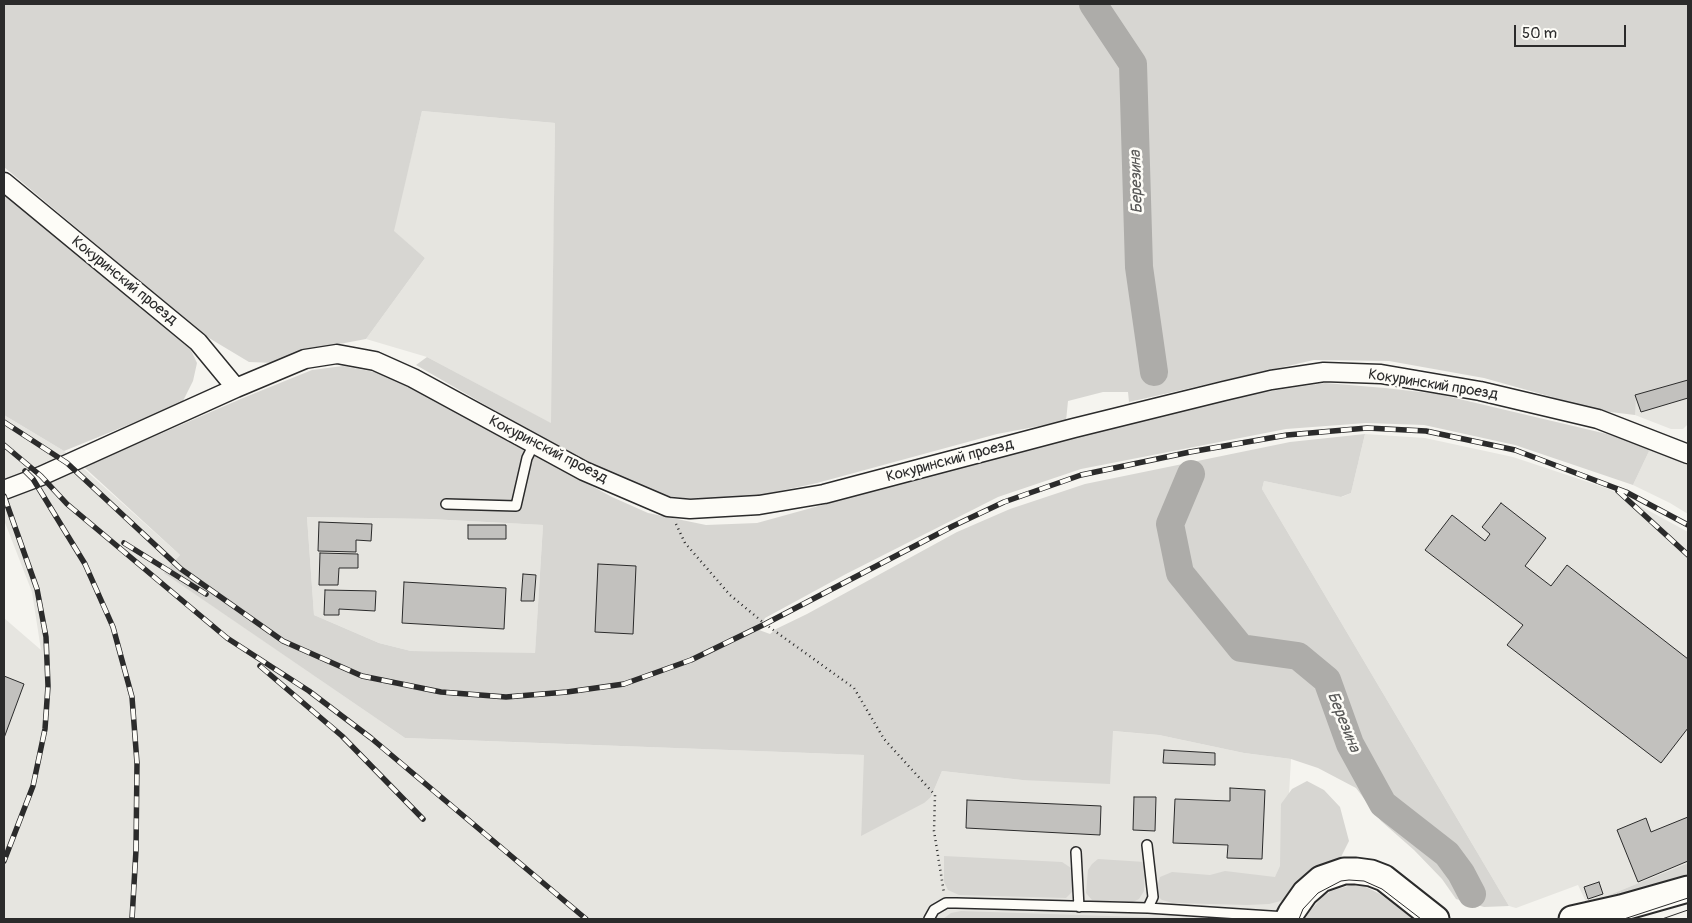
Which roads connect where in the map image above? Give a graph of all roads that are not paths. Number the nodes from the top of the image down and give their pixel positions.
1 (4, 182) edge
2 (236, 388) junction
3 (534, 444) junction
4 (1686, 451) edge
5 (4, 490) edge
6 (446, 504) dead end
7 (1147, 845) dead end
8 (1076, 852) dead end
9 (1688, 889) edge
10 (1079, 907) junction
11 (1148, 908) junction
12 (1622, 914) edge
13 (1289, 918) edge
14 (929, 919) edge
15 (1436, 919) edge
16 (1572, 919) edge

1 - 2 street, Кокуринский проезд
2 - 3 street, Кокуринский проезд
2 - 5 street, Кокуринский проезд
3 - 4 street, Кокуринский проезд
3 - 6 lane
7 - 11 lane
8 - 10 lane
9 - 12 street
10 - 11 lane
10 - 14 lane
11 - 13 lane
12 - 16 street
13 - 15 street

